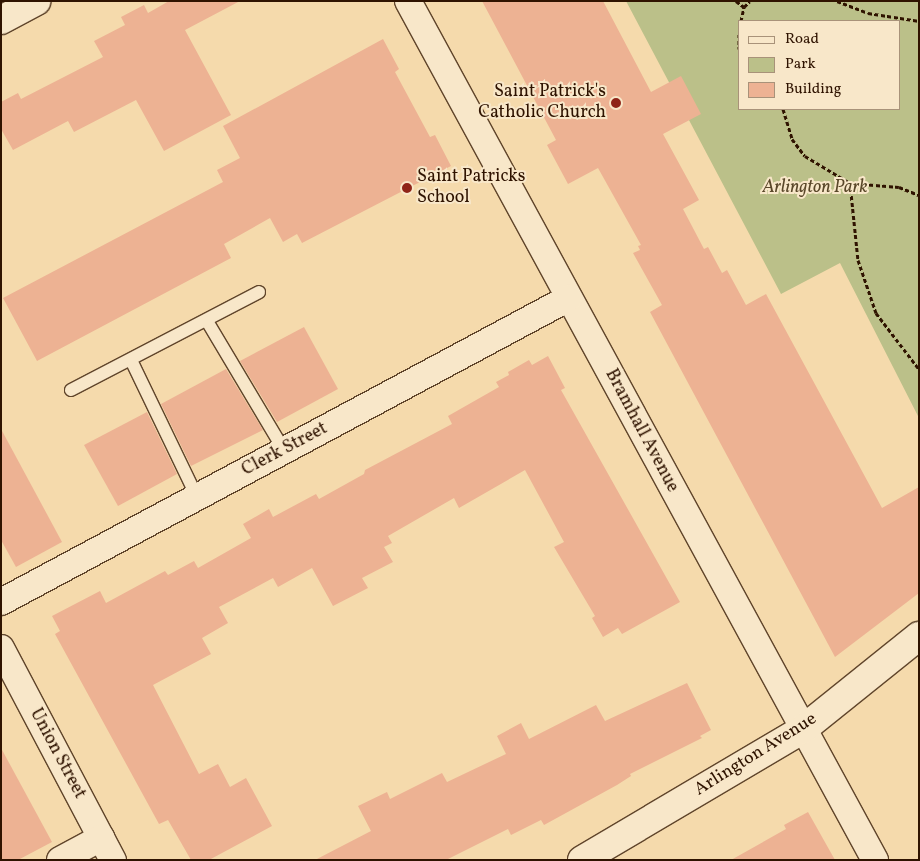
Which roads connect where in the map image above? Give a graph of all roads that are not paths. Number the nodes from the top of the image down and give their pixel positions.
1 (408, 1) edge
2 (259, 292) dead end
3 (569, 298) junction
4 (207, 321) junction
5 (130, 360) junction
6 (71, 390) dead end
7 (284, 450) junction
8 (197, 497) junction
9 (1, 602) edge
10 (919, 636) edge
11 (1, 648) edge
12 (802, 730) junction
13 (107, 849) edge
14 (60, 860) edge
15 (582, 860) edge
16 (874, 860) edge

1 - 3 street, Bramhall Avenue
2 - 4 lane
3 - 7 street, Clerk Street
3 - 12 street, Bramhall Avenue
4 - 5 lane
4 - 7 lane
5 - 6 lane
5 - 8 lane
7 - 8 street, Clerk Street
8 - 9 street, Clerk Street
10 - 12 street, Arlington Avenue
11 - 13 street, Union Street
12 - 15 street, Arlington Avenue
12 - 16 street, Bramhall Avenue
13 - 14 street

